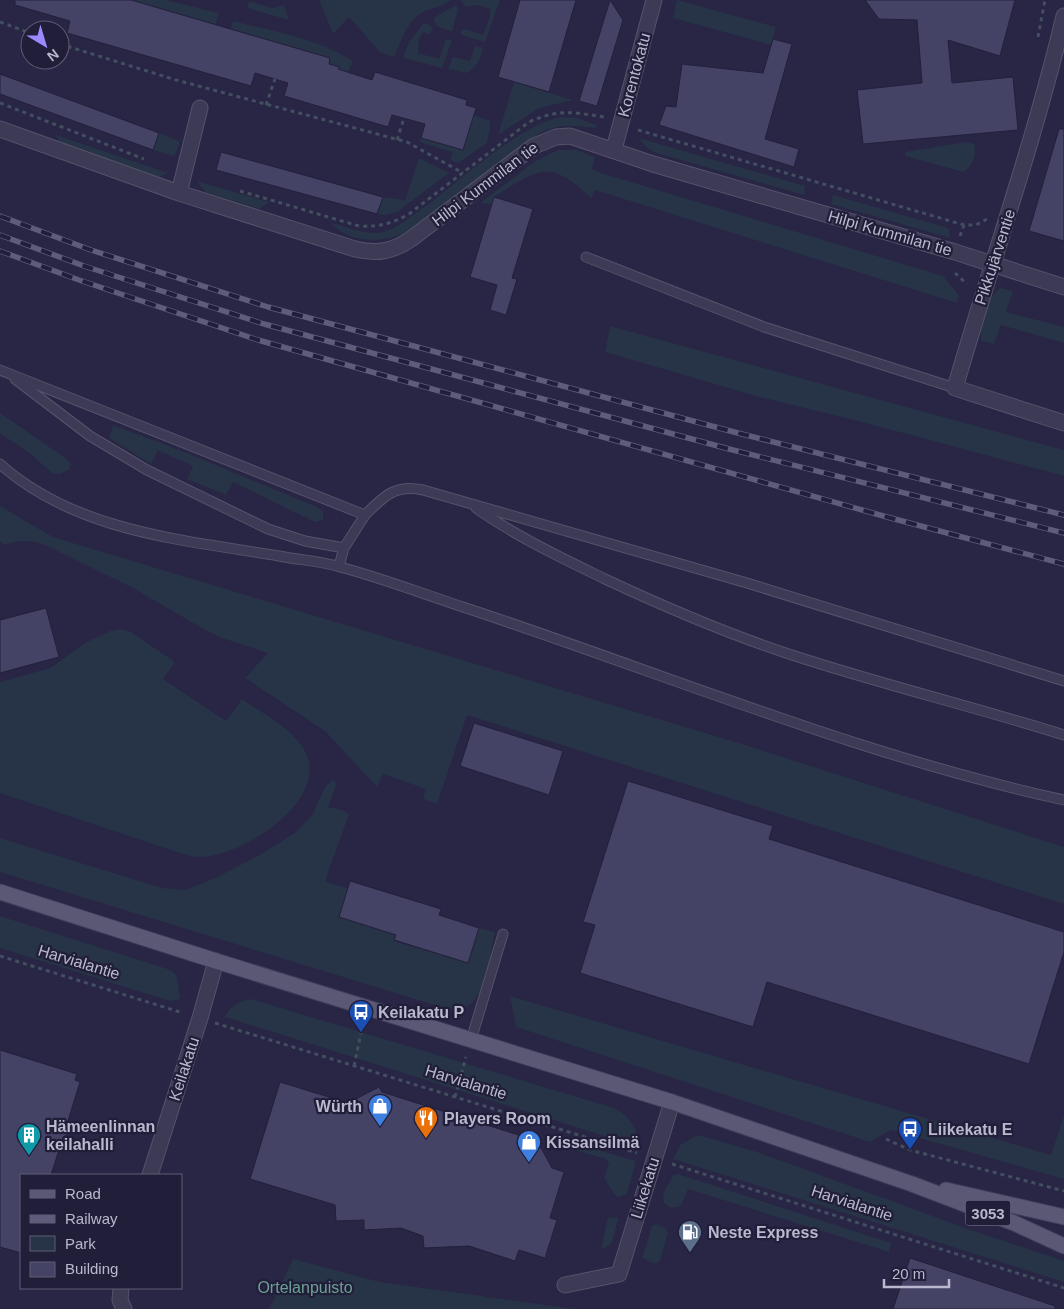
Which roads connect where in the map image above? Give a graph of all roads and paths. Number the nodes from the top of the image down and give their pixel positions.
1 (654, 0) edge
2 (1045, 0) edge
3 (1064, 16) edge
4 (0, 22) edge
5 (20, 29) edge
6 (1037, 43) dead end
7 (70, 47) edge
8 (275, 79) dead end
9 (0, 103) edge
10 (266, 105) junction
11 (200, 108) dead end
12 (404, 118) dead end
13 (621, 124) junction
14 (0, 129) edge
15 (397, 140) junction
16 (614, 150) junction
17 (148, 160) dead end
18 (463, 173) junction
19 (230, 188) dead end
20 (179, 194) junction
21 (993, 213) dead end
22 (586, 257) dead end
23 (992, 265) junction
24 (1064, 287) edge
25 (2, 371) edge
26 (955, 388) junction
27 (1064, 424) edge
28 (0, 464) edge
29 (469, 504) junction
30 (365, 515) junction
31 (344, 548) junction
32 (339, 566) junction
33 (1064, 682) edge
34 (1064, 735) edge
35 (1064, 800) edge
36 (0, 892) edge
37 (503, 934) dead end
38 (0, 956) edge
39 (216, 961) junction
40 (200, 1018) junction
41 (361, 1033) dead end
42 (471, 1040) junction
43 (354, 1066) junction
44 (455, 1097) junction
45 (672, 1102) junction
46 (886, 1139) dead end
47 (654, 1159) junction
48 (150, 1174) edge
49 (912, 1184) junction
50 (1064, 1190) edge
51 (1064, 1217) edge
52 (1064, 1246) edge
53 (565, 1285) dead end
54 (1064, 1288) edge
55 (121, 1289) edge
56 (124, 1309) edge

1 - 13 street, Korentokatu
2 - 6 path
3 - 23 street, Pikkujärventie
4 - 5 path
7 - 10 path
8 - 10 path
9 - 17 path
10 - 15 path
11 - 20 street
12 - 15 path
13 - 16 street, Korentokatu
13 - 18 path
13 - 21 path
14 - 20 street, Hilpi Kummilan tie
15 - 18 path
16 - 20 street, Hilpi Kummilan tie
16 - 23 street, Hilpi Kummilan tie
18 - 19 path
22 - 26 lane
23 - 24 street, Hilpi Kummilan tie
23 - 26 street, Pikkujärventie
25 - 30 lane
25 - 31 lane
26 - 27 street
28 - 32 lane
29 - 30 lane
29 - 33 lane
29 - 34 lane
30 - 31 lane
31 - 32 lane
32 - 35 lane
36 - 39 main road, 3053
37 - 42 lane
38 - 40 path, Harvialantie
39 - 40 street, Keilakatu
39 - 42 main road, 3053
40 - 43 path, Harvialantie
40 - 48 street, Keilakatu
41 - 43 path
42 - 44 path
42 - 45 main road, 3053
43 - 44 path, Harvialantie
44 - 47 path, Harvialantie
45 - 47 street, Liikekatu
45 - 49 main road, 3053
46 - 50 path
47 - 53 street, Liikekatu
47 - 54 path, Harvialantie
49 - 51 main road, 3053
49 - 52 main road, 3053
55 - 56 street

